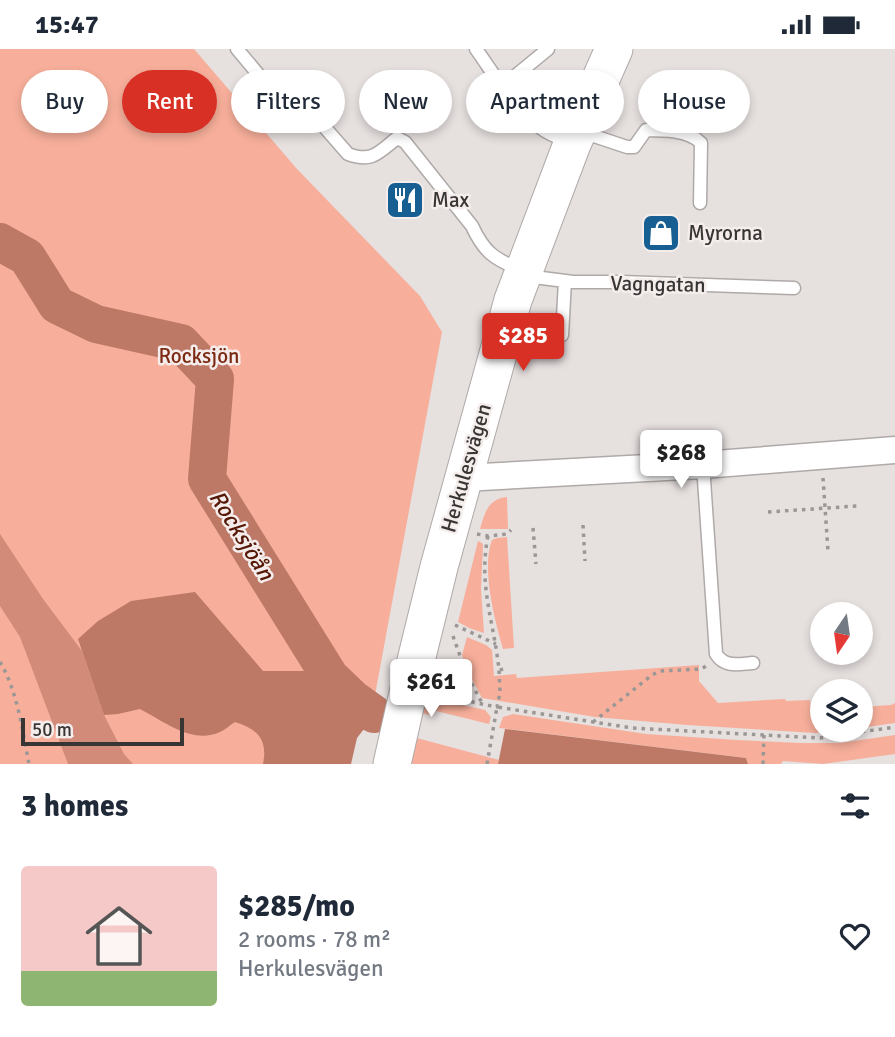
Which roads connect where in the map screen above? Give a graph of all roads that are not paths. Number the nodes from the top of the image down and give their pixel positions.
1 (237, 49) edge
2 (476, 49) edge
3 (548, 49) edge
4 (614, 49) edge
5 (491, 70) edge
6 (522, 70) edge
7 (552, 133) edge
8 (575, 137) junction
9 (700, 202) dead end
10 (523, 273) junction
11 (565, 281) junction
12 (794, 288) dead end
13 (562, 335) dead end
14 (895, 450) edge
15 (703, 465) junction
16 (463, 478) junction
17 (753, 663) dead end
18 (395, 750) edge

1 - 10 lane
2 - 5 lane
3 - 6 lane
4 - 8 main road, Herkulesvägen
7 - 8 lane
8 - 9 lane
8 - 10 main road, Herkulesvägen
10 - 11 lane, Vagngatan
10 - 16 main road, Herkulesvägen
11 - 12 lane, Vagngatan
11 - 13 lane
14 - 15 street
15 - 16 street
15 - 17 lane
16 - 18 main road, Herkulesvägen

